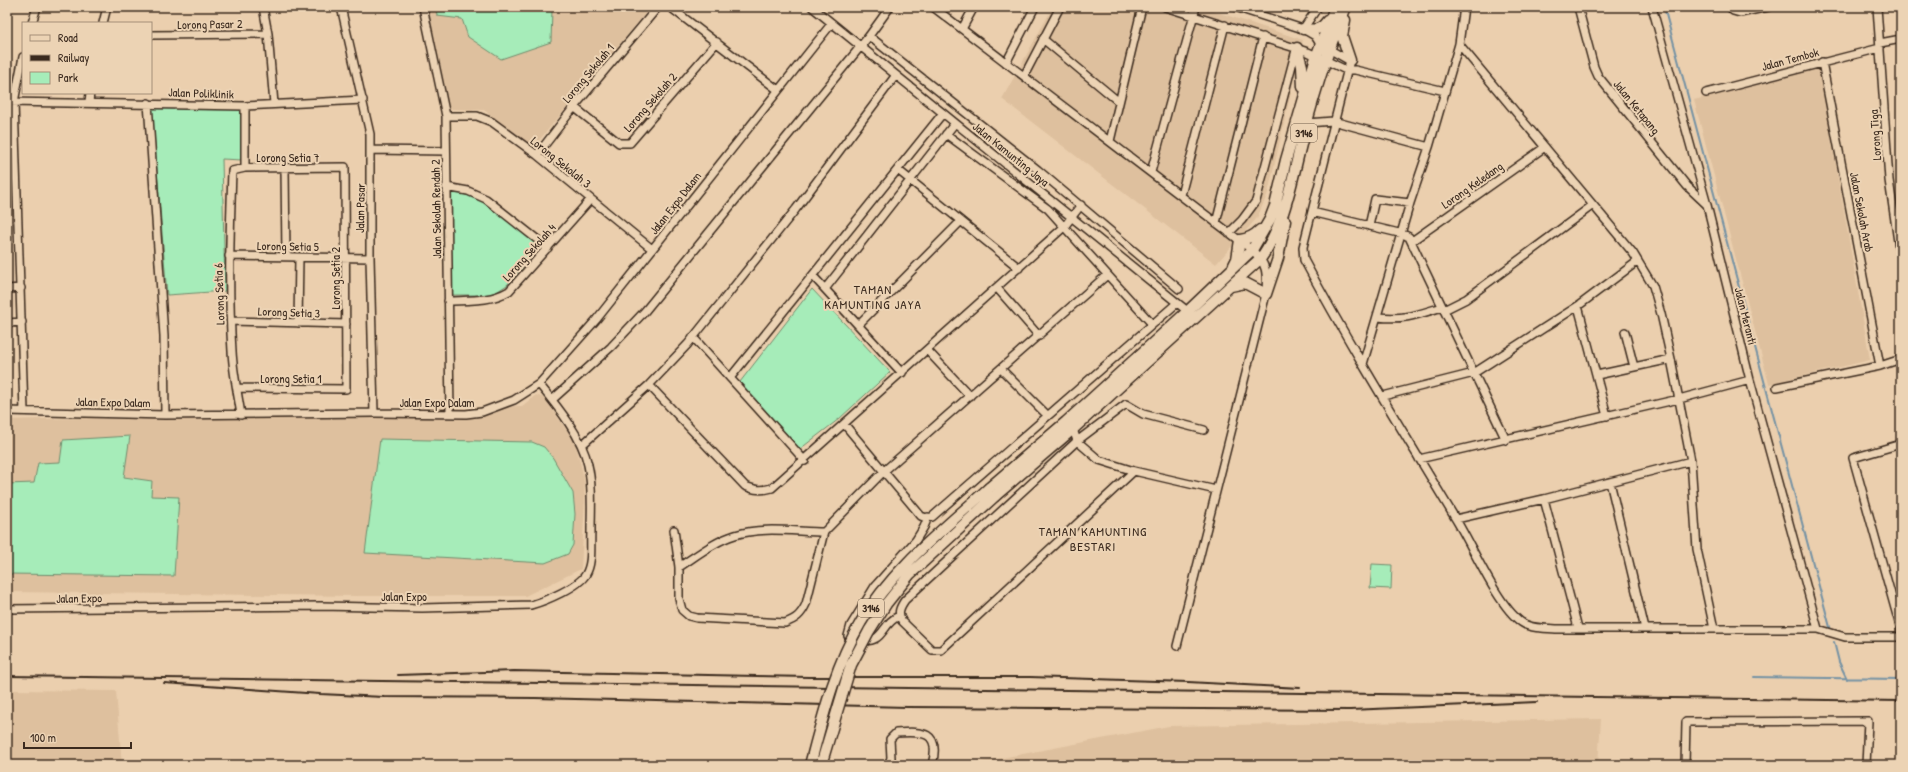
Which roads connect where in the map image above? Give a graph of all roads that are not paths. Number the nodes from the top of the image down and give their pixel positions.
1 (37, 7) edge
2 (107, 7) edge
3 (263, 7) edge
4 (341, 7) edge
5 (424, 7) edge
6 (658, 7) edge
7 (670, 7) edge
8 (812, 7) edge
9 (890, 7) edge
10 (933, 7) edge
11 (974, 7) edge
12 (1035, 7) edge
13 (1060, 7) edge
14 (1142, 7) edge
15 (1165, 7) edge
16 (1196, 7) edge
17 (1235, 7) edge
18 (1318, 7) edge
19 (1346, 7) edge
20 (1349, 7) edge
21 (1464, 7) edge
22 (1578, 7) edge
23 (1652, 7) edge
24 (1730, 7) edge
25 (1768, 7) edge
26 (1877, 7) edge
27 (1334, 10) edge
28 (1193, 15) junction
29 (32, 22) edge
30 (103, 22) edge
31 (832, 23) junction
32 (1226, 25) junction
33 (962, 29) junction
34 (1303, 30) junction
35 (268, 34) junction
36 (152, 36) edge
37 (869, 36) junction
38 (1263, 37) junction
39 (1043, 39) junction
40 (1901, 39) edge
41 (717, 42) junction
42 (1320, 44) junction
43 (1459, 44) junction
44 (1880, 45) junction
45 (860, 46) junction
46 (1297, 48) junction
47 (1330, 49) junction
48 (1316, 57) junction
49 (1350, 60) junction
50 (22, 61) edge
51 (1326, 61) junction
52 (1822, 62) junction
53 (1006, 63) junction
54 (1346, 70) junction
55 (1355, 70) junction
56 (896, 75) junction
57 (1024, 76) junction
58 (778, 90) junction
59 (1445, 91) junction
60 (1706, 93) dead end
61 (90, 94) edge
62 (363, 100) junction
63 (11, 102) edge
64 (89, 102) junction
65 (1119, 102) junction
66 (148, 103) junction
67 (274, 104) junction
68 (245, 106) junction
69 (574, 107) junction
70 (943, 113) junction
71 (446, 116) junction
72 (1333, 121) junction
73 (955, 123) junction
74 (1306, 123) junction
75 (946, 134) junction
76 (1293, 136) junction
77 (1110, 141) junction
78 (1429, 147) junction
79 (1545, 147) junction
80 (372, 150) junction
81 (446, 151) junction
82 (537, 155) junction
83 (346, 167) joint
84 (245, 168) junction
85 (285, 168) junction
86 (898, 170) junction
87 (232, 171) joint
88 (1151, 172) junction
89 (910, 180) junction
90 (446, 187) junction
91 (1181, 196) junction
92 (590, 200) junction
93 (1285, 202) junction
94 (1410, 203) junction
95 (1081, 205) junction
96 (1593, 205) junction
97 (1707, 205) junction
98 (1312, 212) junction
99 (1072, 217) junction
100 (1270, 219) junction
101 (961, 221) junction
102 (1216, 223) junction
103 (1369, 226) junction
104 (1064, 227) junction
105 (1230, 233) junction
106 (1401, 234) junction
107 (1240, 240) junction
108 (1412, 241) junction
109 (548, 248) junction
110 (652, 249) junction
111 (1252, 250) junction
112 (229, 256) junction
113 (286, 257) junction
114 (299, 257) junction
115 (346, 258) junction
116 (370, 258) junction
117 (1260, 258) junction
118 (1638, 261) junction
119 (1901, 262) edge
120 (1019, 268) junction
121 (1232, 269) junction
122 (1107, 275) junction
123 (813, 276) junction
124 (1231, 286) junction
125 (21, 288) junction
126 (997, 288) junction
127 (825, 289) junction
128 (1179, 289) dead end
129 (7, 290) edge
130 (1266, 294) junction
131 (448, 301) junction
132 (1177, 303) junction
133 (1578, 306) junction
134 (1443, 308) junction
135 (1188, 311) junction
136 (1378, 317) junction
137 (1196, 318) junction
138 (231, 321) junction
139 (22, 322) junction
140 (7, 323) edge
141 (298, 323) junction
142 (346, 324) junction
143 (1152, 324) junction
144 (858, 325) junction
145 (1624, 332) dead end
146 (1039, 336) junction
147 (693, 337) junction
148 (927, 350) junction
149 (1901, 359) edge
150 (1671, 360) junction
151 (1363, 364) junction
152 (1880, 366) junction
153 (1634, 367) junction
154 (1001, 369) junction
155 (902, 373) junction
156 (1474, 373) junction
157 (1597, 375) junction
158 (730, 378) junction
159 (1750, 380) junction
160 (539, 384) junction
161 (649, 385) junction
162 (1778, 387) dead end
163 (237, 388) junction
164 (346, 389) joint
165 (970, 396) junction
166 (1383, 396) junction
167 (1679, 399) junction
168 (552, 400) junction
169 (7, 411) edge
170 (24, 411) junction
171 (374, 413) junction
172 (450, 414) junction
173 (165, 415) junction
174 (241, 415) junction
175 (1048, 416) junction
176 (1607, 416) junction
177 (845, 425) junction
178 (1073, 429) junction
179 (1204, 430) dead end
180 (1506, 440) junction
181 (1077, 441) junction
182 (1901, 444) edge
183 (582, 445) junction
184 (1419, 459) junction
185 (805, 461) junction
186 (1691, 461) junction
187 (1134, 471) junction
188 (883, 472) junction
189 (1610, 482) junction
190 (1216, 490) junction
191 (992, 492) junction
192 (1544, 499) junction
193 (928, 517) junction
194 (1456, 519) junction
195 (674, 530) dead end
196 (824, 532) junction
197 (679, 566) junction
198 (7, 609) edge
199 (899, 616) junction
200 (1578, 628) junction
201 (1645, 629) junction
202 (1714, 629) junction
203 (1818, 630) junction
204 (1901, 630) edge
205 (1901, 637) edge
206 (1177, 646) dead end
207 (810, 765) edge
208 (821, 765) edge
209 (888, 765) edge
210 (932, 765) edge
211 (1685, 765) edge
212 (1866, 765) edge

1 - 29 street
2 - 30 street
3 - 35 street
4 - 62 street, Jalan Pasar
5 - 71 street, Jalan Sekolah Rendah 2
6 - 69 street, Lorong Sekolah 1
7 - 41 street
8 - 31 street, Jalan Kamunting Jaya
9 - 37 street
10 - 33 street
11 - 33 street
12 - 53 street
13 - 39 street
14 - 65 street
15 - 28 street
16 - 28 street
17 - 34 street
18 - 34 street
19 - 47 main road, 3146
20 - 49 main road
21 - 43 street
22 - 97 street, Jalan Ketapang
23 - 97 street, Jalan Meranti
24 - 25 street
26 - 44 street, Lorong Tiga
27 - 34 main road
27 - 42 main road, 3146
28 - 32 street
28 - 88 street
31 - 45 street, Jalan Kamunting Jaya
31 - 58 street, Jalan Expo Dalam
32 - 38 street
32 - 91 street
33 - 53 street
34 - 42 street
35 - 36 street, Lorong Pasar 2
35 - 67 street
37 - 45 street
37 - 95 street
38 - 46 street
38 - 102 street
39 - 57 street
39 - 65 street
40 - 44 street, Jalan Tembok
41 - 58 street
41 - 69 street, Lorong Sekolah 2
42 - 47 street
42 - 48 main road, 3146
43 - 59 street
43 - 79 street
44 - 52 street, Jalan Tembok
44 - 119 street, Lorong Tiga
45 - 56 street, Jalan Kamunting Jaya
45 - 168 street
46 - 48 street
46 - 76 main road
46 - 105 street
47 - 49 street
47 - 51 main road, 3146
48 - 51 street
48 - 76 main road, 3146
49 - 54 street
49 - 55 street
50 - 63 street
51 - 54 street
51 - 74 main road, 3146
52 - 60 street, Jalan Tembok
52 - 152 street, Jalan Sekolah Arab
53 - 57 street
54 - 55 street
54 - 72 street
55 - 59 street
56 - 70 street, Jalan Kamunting Jaya
56 - 147 street
57 - 77 street
58 - 110 street, Jalan Expo Dalam
59 - 78 street
61 - 64 street
62 - 67 street, Jalan Poliklinik
62 - 80 street, Jalan Pasar
63 - 64 street, Jalan Poliklinik
63 - 125 street
64 - 66 street, Jalan Poliklinik
65 - 77 street
66 - 68 street, Jalan Poliklinik
66 - 173 street
67 - 68 street, Jalan Poliklinik
68 - 84 street
69 - 82 street, Lorong Sekolah 1
70 - 73 street, Jalan Kamunting Jaya
70 - 86 street
71 - 81 street, Jalan Sekolah Rendah 2
71 - 82 street, Lorong Sekolah 3
72 - 74 street
72 - 78 street
72 - 98 street
73 - 75 street
73 - 99 street, Jalan Kamunting Jaya
74 - 93 main road, 3146
75 - 89 street
75 - 104 street
76 - 100 main road, 3146
77 - 88 street
78 - 94 street
79 - 96 street
79 - 108 street, Lorong Keledang
80 - 81 street
80 - 116 street, Jalan Pasar
81 - 90 street, Jalan Sekolah Rendah 2
82 - 92 street, Lorong Sekolah 3
83 - 85 street, Lorong Setia 7
83 - 115 street, Lorong Setia 2
84 - 85 street, Lorong Setia 7
84 - 87 street, Lorong Setia 7
85 - 113 street
86 - 89 street
86 - 123 street
87 - 112 street, Lorong Setia 6
88 - 91 street
89 - 101 street
89 - 127 street
90 - 109 street
90 - 131 street, Jalan Sekolah Rendah 2
91 - 102 street
92 - 109 street, Lorong Sekolah 4
92 - 110 street, Lorong Sekolah 3
93 - 117 main road, 3146
93 - 130 main road
94 - 103 street
94 - 106 street
95 - 99 street
95 - 128 street
96 - 118 street
96 - 134 street
97 - 159 street, Jalan Meranti
98 - 103 street
98 - 151 street
99 - 104 street
99 - 132 street, Jalan Kamunting Jaya
100 - 107 main road
100 - 111 main road, 3146
101 - 120 street
101 - 144 street
102 - 105 street
103 - 106 street
104 - 120 street
104 - 122 street
105 - 107 street
106 - 108 street
106 - 136 street
107 - 111 street
107 - 121 main road
108 - 134 street
109 - 131 street, Lorong Sekolah 4
110 - 160 street, Jalan Expo Dalam
111 - 117 street
111 - 121 main road, 3146
112 - 113 street, Lorong Setia 5
112 - 138 street, Lorong Setia 6
113 - 114 street, Lorong Setia 5
114 - 115 street, Lorong Setia 5
114 - 141 street
115 - 116 street, Lorong Setia 5
115 - 142 street, Lorong Setia 2
116 - 171 street, Jalan Pasar
117 - 124 main road, 3146
117 - 130 street
118 - 133 street
118 - 150 street
120 - 126 street
121 - 135 main road, 3146
122 - 143 street
122 - 146 street
123 - 127 street
123 - 158 street
124 - 130 main road
124 - 137 main road, 3146
125 - 129 street
125 - 139 street
126 - 146 street
126 - 148 street
127 - 144 street
130 - 190 street
131 - 172 street, Jalan Sekolah Rendah 2
132 - 135 street, Jalan Kamunting Jaya
132 - 143 street
133 - 156 street
133 - 157 street
134 - 136 street
134 - 156 street
135 - 137 street, Jalan Kamunting Jaya
135 - 191 main road, 3146
136 - 151 street
137 - 178 main road, 3146
138 - 141 street, Lorong Setia 3
138 - 163 street, Lorong Setia 6
139 - 140 street
139 - 170 street
141 - 142 street, Lorong Setia 3
142 - 164 street, Lorong Setia 2
143 - 175 street
144 - 155 street
145 - 153 street
146 - 154 street
147 - 158 street
147 - 161 street
148 - 155 street
148 - 165 street
149 - 152 street
150 - 153 street
150 - 167 street
151 - 166 street
152 - 162 street
153 - 157 street
154 - 165 street
154 - 175 street
155 - 177 street
156 - 166 street
156 - 180 street
157 - 176 street
158 - 185 street
159 - 167 street
159 - 203 street, Jalan Meranti
160 - 168 street, Jalan Expo
160 - 172 street, Jalan Expo Dalam
161 - 183 street
161 - 185 street
163 - 164 street, Lorong Setia 1
163 - 174 street, Lorong Setia 6
165 - 188 street
166 - 184 street
167 - 176 street
167 - 186 street
168 - 183 street, Jalan Expo
169 - 170 street, Jalan Expo Dalam
170 - 173 street, Jalan Expo Dalam
171 - 172 street, Jalan Expo Dalam
171 - 174 street, Jalan Expo Dalam
173 - 174 street, Jalan Expo Dalam
175 - 193 street
176 - 180 street
177 - 185 street
177 - 188 street
178 - 181 street
178 - 191 main road, 3146
179 - 181 street
180 - 184 street
181 - 187 street
181 - 199 street
182 - 204 street
183 - 198 street, Jalan Expo
184 - 194 street
186 - 189 street
186 - 202 street
187 - 190 street
187 - 199 street
188 - 193 street
188 - 196 street
189 - 192 street
189 - 201 street
190 - 206 street
191 - 207 main road, 3146, bridge
191 - 208 main road, 3146, bridge
192 - 194 street
192 - 200 street
193 - 199 street
194 - 200 street
195 - 197 street
196 - 197 street
196 - 197 street
200 - 201 street
201 - 202 street
202 - 203 street
203 - 205 street
209 - 210 street
211 - 212 street

